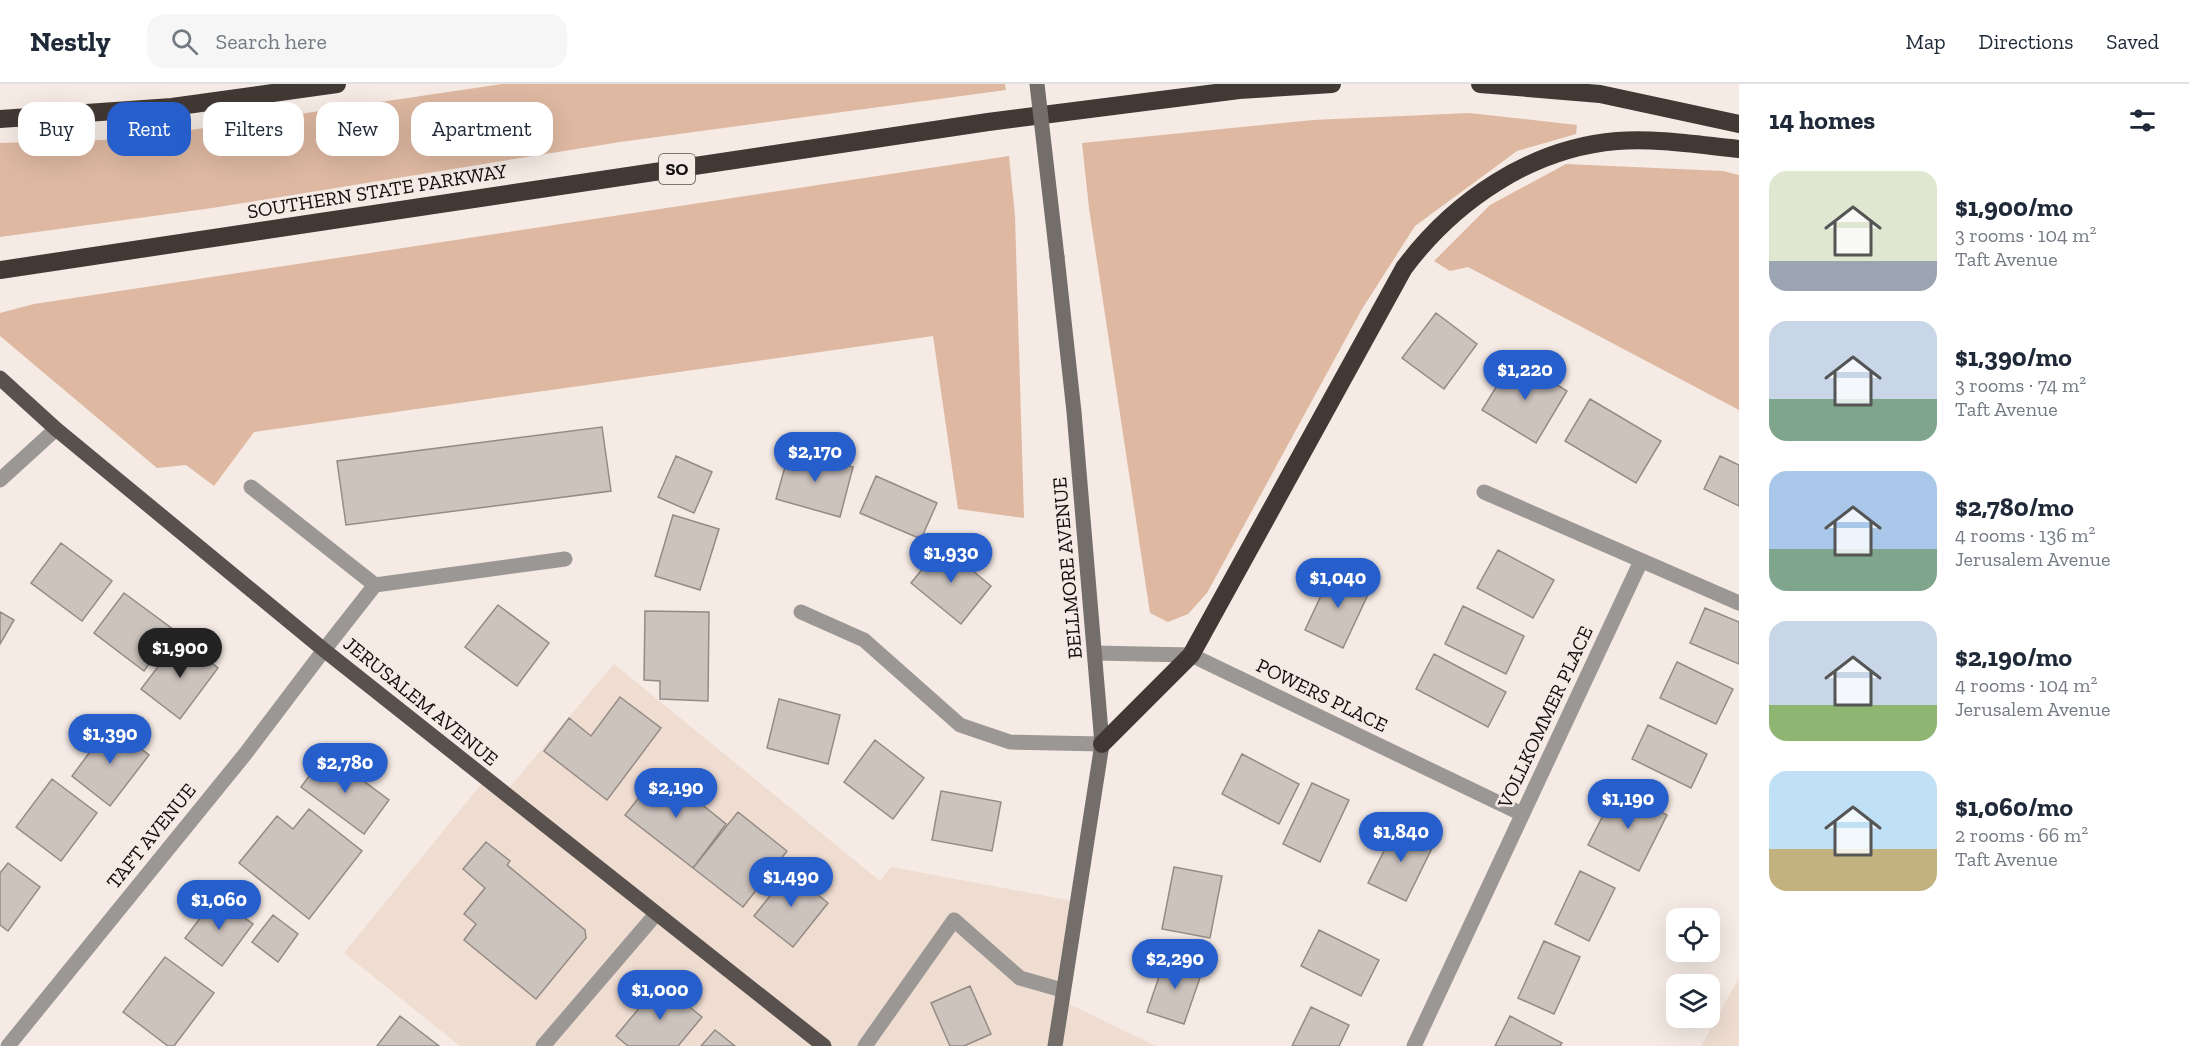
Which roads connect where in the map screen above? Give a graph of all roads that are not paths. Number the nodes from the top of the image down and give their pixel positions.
1 (337, 84) edge
2 (1037, 84) edge
3 (1332, 84) edge
4 (1480, 84) edge
5 (0, 119) edge
6 (1739, 124) edge
7 (1739, 149) edge
8 (0, 270) edge
9 (0, 378) edge
10 (57, 429) junction
11 (0, 480) edge
12 (251, 487) dead end
13 (1484, 492) dead end
14 (565, 559) dead end
15 (1641, 561) junction
16 (375, 585) junction
17 (1739, 603) edge
18 (801, 612) dead end
19 (324, 650) junction
20 (1095, 653) junction
21 (1191, 655) junction
22 (1102, 744) junction
23 (1522, 814) junction
24 (656, 914) junction
25 (1062, 990) junction
26 (8, 1046) edge
27 (543, 1046) edge
28 (824, 1046) edge
29 (865, 1046) edge
30 (1055, 1046) edge
31 (1414, 1046) edge

1 - 5 highway
2 - 20 main road, BELLMORE AVENUE, bridge
3 - 8 highway, SOUTHERN STATE PARKWAY / SO
4 - 6 highway
7 - 21 highway
9 - 10 main road, JERUSALEM AVENUE
10 - 11 street
10 - 19 main road, JERUSALEM AVENUE
12 - 16 street
13 - 15 street
14 - 16 street
15 - 17 street
15 - 23 street, VOLLKOMMER PLACE
16 - 19 street, TAFT AVENUE
18 - 22 street
19 - 24 main road, JERUSALEM AVENUE
19 - 26 street, TAFT AVENUE
20 - 21 street, POWERS PLACE
20 - 22 main road, BELLMORE AVENUE
21 - 22 highway
21 - 23 street, POWERS PLACE
22 - 25 main road, BELLMORE AVENUE
23 - 31 street, VOLLKOMMER PLACE
24 - 27 street
24 - 28 main road, JERUSALEM AVENUE
25 - 29 street
25 - 30 main road, BELLMORE AVENUE

